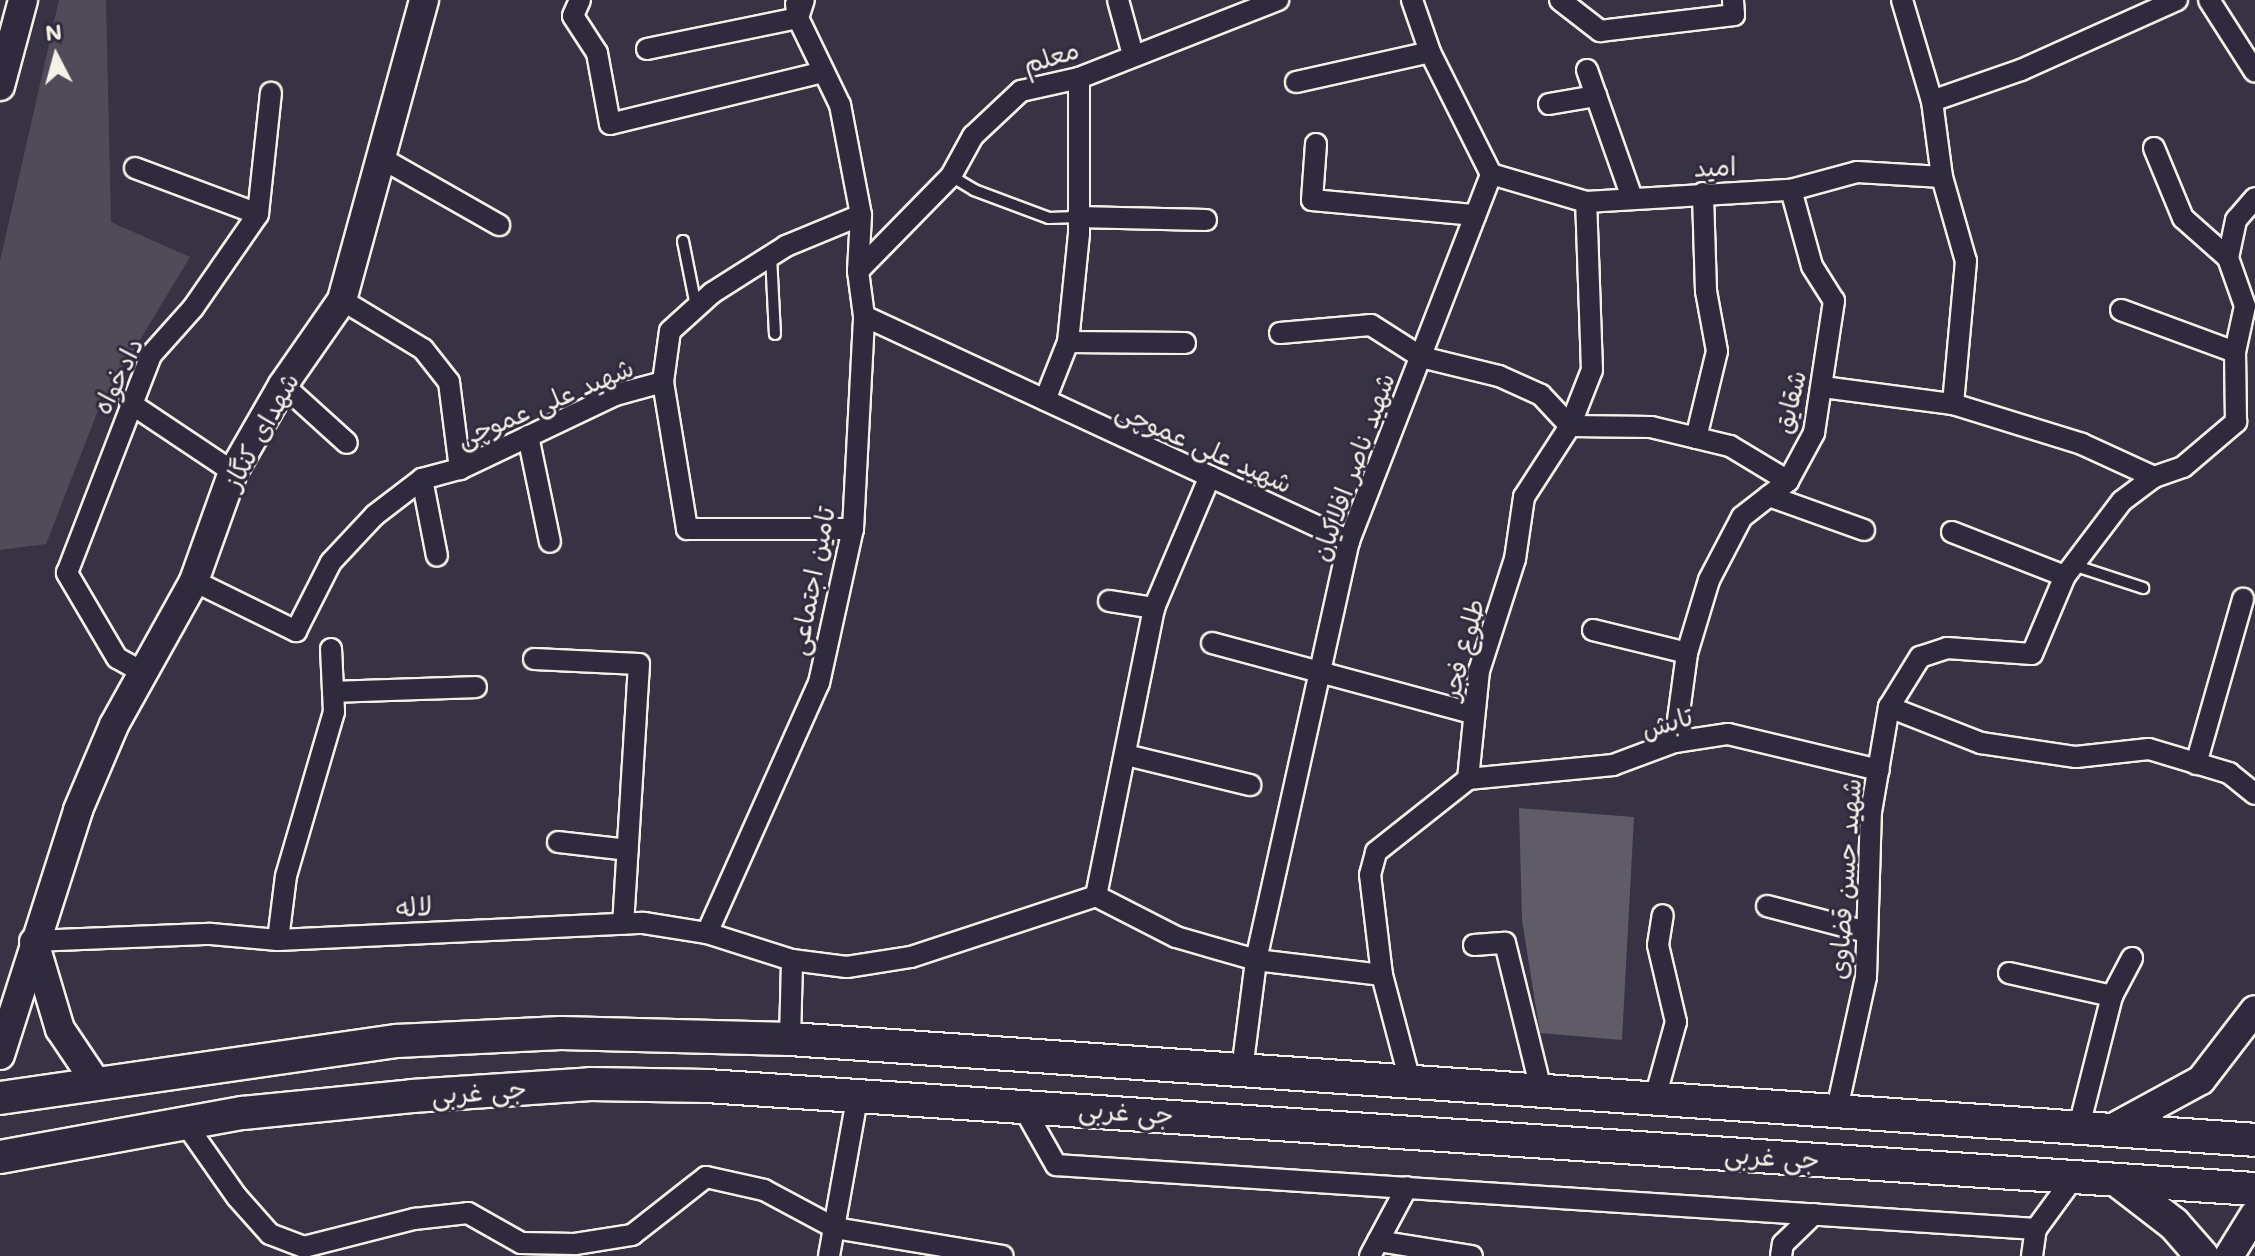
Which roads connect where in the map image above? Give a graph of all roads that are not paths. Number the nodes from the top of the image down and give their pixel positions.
1 (23, 0) edge
2 (424, 0) edge
3 (580, 0) edge
4 (1118, 0) edge
5 (1278, 0) edge
6 (1412, 0) edge
7 (1560, 0) edge
8 (1733, 0) edge
9 (1902, 0) edge
10 (2177, 0) edge
11 (2209, 0) edge
12 (799, 6) edge
13 (647, 49) dead end
14 (1430, 52) junction
15 (1133, 55) junction
16 (1587, 70) dead end
17 (824, 72) junction
18 (2255, 72) edge
19 (1079, 78) junction
20 (1296, 82) dead end
21 (0, 86) edge
22 (271, 93) dead end
23 (1596, 96) junction
24 (1932, 101) junction
25 (1549, 104) dead end
26 (1316, 144) dead end
27 (2154, 148) dead end
28 (381, 158) junction
29 (135, 168) dead end
30 (1491, 174) junction
31 (951, 176) junction
32 (1942, 177) junction
33 (1791, 190) junction
34 (1703, 193) junction
35 (1632, 198) junction
36 (2255, 198) edge
37 (1586, 202) junction
38 (258, 214) junction
39 (861, 215) junction
40 (1475, 215) junction
41 (1077, 217) junction
42 (1206, 220) dead end
43 (499, 225) dead end
44 (683, 241) dead end
45 (771, 256) junction
46 (2228, 258) junction
47 (858, 271) junction
48 (342, 300) junction
49 (696, 308) junction
50 (2121, 310) dead end
51 (864, 316) junction
52 (1280, 333) dead end
53 (775, 334) dead end
54 (1068, 342) junction
55 (1185, 343) dead end
56 (2235, 352) junction
57 (1421, 357) junction
58 (663, 382) junction
59 (283, 385) junction
60 (1823, 387) junction
61 (1045, 400) junction
62 (130, 403) junction
63 (1953, 404) junction
64 (2246, 425) edge
65 (1570, 426) junction
66 (528, 436) junction
67 (1696, 438) junction
68 (347, 443) dead end
69 (460, 469) junction
70 (233, 472) junction
71 (1210, 476) junction
72 (2154, 477) junction
73 (422, 479) junction
74 (1788, 481) junction
75 (1769, 496) junction
76 (853, 529) junction
77 (1864, 530) dead end
78 (1952, 532) dead end
79 (1349, 541) junction
80 (550, 542) dead end
81 (437, 556) dead end
82 (2068, 571) junction
83 (194, 581) junction
84 (2143, 588) dead end
85 (2243, 599) dead end
86 (1109, 601) dead end
87 (1154, 608) junction
88 (1593, 630) dead end
89 (1212, 643) dead end
90 (331, 649) dead end
91 (1687, 653) junction
92 (534, 659) dead end
93 (1321, 670) junction
94 (146, 674) junction
95 (476, 687) dead end
96 (333, 692) junction
97 (1889, 707) junction
98 (1471, 713) junction
99 (1675, 742) junction
100 (1126, 755) junction
101 (2196, 764) junction
102 (1879, 770) junction
103 (1468, 779) junction
104 (1250, 785) dead end
105 (2255, 794) edge
106 (558, 842) dead end
107 (628, 850) junction
108 (1096, 896) junction
109 (1767, 906) dead end
110 (1663, 915) dead end
111 (623, 924) junction
112 (1867, 932) junction
113 (707, 933) junction
114 (278, 940) junction
115 (33, 941) junction
116 (1474, 945) dead end
117 (2132, 958) dead end
118 (792, 960) junction
119 (1256, 960) junction
120 (2009, 973) dead end
121 (1382, 975) junction
122 (2112, 996) junction
123 (2255, 1010) edge
124 (790, 1039) junction
125 (0, 1055) edge
126 (1242, 1070) junction
127 (95, 1081) junction
128 (1410, 1081) junction
129 (1541, 1090) junction
130 (858, 1093) junction
131 (0, 1098) edge
132 (1655, 1098) junction
133 (1022, 1105) junction
134 (1837, 1109) junction
135 (185, 1123) junction
136 (2079, 1126) junction
137 (2111, 1129) junction
138 (2255, 1140) edge
139 (0, 1157) edge
140 (2074, 1177) junction
141 (2117, 1180) junction
142 (1407, 1187) junction
143 (2255, 1189) edge
144 (1814, 1214) junction
145 (2255, 1214) edge
146 (835, 1228) junction
147 (2036, 1229) junction
148 (1374, 1248) edge
149 (303, 1252) edge
150 (829, 1256) edge
151 (1003, 1256) edge
152 (1472, 1256) edge
153 (1781, 1256) edge
154 (2032, 1256) edge
155 (2202, 1256) edge
156 (2229, 1256) edge

1 - 21 street
2 - 28 street, شهدای کنگاز
3 - 17 street
4 - 15 street
5 - 15 street, معلم
6 - 14 street
7 - 8 street
9 - 24 street
10 - 24 street
11 - 18 street
12 - 13 street
12 - 17 street, تامین اجتماعی
14 - 20 street
14 - 30 street
15 - 19 street, معلم
16 - 23 street
17 - 39 street, تامین اجتماعی
19 - 31 street, معلم
19 - 41 street
22 - 38 street, دادخواه
23 - 25 street
23 - 35 street
24 - 32 street
26 - 40 street
27 - 46 street
28 - 43 street
28 - 48 street, شهدای کنگاز
29 - 38 street
30 - 37 street, امید
30 - 40 street, شهید ناصر افلاکیان
31 - 41 lane
31 - 47 street, معلم
32 - 33 street, امید
32 - 63 street
33 - 34 street, امید
33 - 60 street, شقایق
34 - 35 street, امید
34 - 67 street
35 - 37 street, امید
36 - 46 street
37 - 65 street, طلوع فجر
38 - 62 street, دادخواه
39 - 45 street, شهید علی عموچی
39 - 47 street, تامین اجتماعی
40 - 57 street, شهید ناصر افلاکیان
41 - 42 street
41 - 54 street
44 - 49 lane
45 - 49 street, شهید علی عموچی
45 - 53 lane
46 - 56 street, شهید حسن قضاوی
47 - 51 street, تامین اجتماعی
48 - 59 street, شهدای کنگاز
48 - 69 street
49 - 58 street, شهید علی عموچی
50 - 56 street
51 - 61 street, شهید علی عموچی
51 - 76 street, تامین اجتماعی
52 - 57 street
54 - 55 street
54 - 61 street
56 - 64 street, شهید حسن قضاوی
57 - 65 street
57 - 79 street, شهید ناصر افلاکیان
58 - 66 street, شهید علی عموچی
58 - 76 street
59 - 68 street
59 - 70 street, شهدای کنگاز
60 - 63 street
60 - 74 street, شقایق
61 - 71 street, شهید علی عموچی
62 - 70 street
62 - 94 street, دادخواه
63 - 72 street
64 - 72 street, شهید حسن قضاوی
65 - 67 street
65 - 98 street, طلوع فجر
66 - 69 street, شهید علی عموچی
66 - 80 street
67 - 74 street
69 - 73 street, شهید علی عموچی
70 - 83 street, شهدای کنگاز
71 - 79 street, شهید علی عموچی
71 - 87 street
72 - 82 street, شهید حسن قضاوی
73 - 81 street
73 - 83 street, شهید علی عموچی
74 - 75 street, شقایق
75 - 77 street
75 - 91 street, شقایق
76 - 113 street, تامین اجتماعی
78 - 82 street
79 - 93 street, شهید ناصر افلاکیان
82 - 84 lane
82 - 97 street, شهید حسن قضاوی
83 - 94 street, شهدای کنگاز
85 - 101 street
86 - 87 street
87 - 100 street
88 - 91 street
89 - 93 street
90 - 96 street
91 - 99 street, شقایق
92 - 107 street
93 - 98 street
93 - 119 street, شهید ناصر افلاکیان
94 - 115 street, شهدای کنگاز
95 - 96 street
96 - 114 street
97 - 101 street
97 - 102 street, شهید حسن قضاوی
98 - 103 street, طلوع فجر
99 - 102 street, تابش
99 - 103 street, تابش
100 - 104 street
100 - 108 street
101 - 105 street
102 - 112 street, شهید حسن قضاوی
103 - 121 street
106 - 107 street
107 - 111 street
108 - 118 street
108 - 119 street
109 - 112 street
110 - 132 street
111 - 113 street, لاله
111 - 114 street, لاله
112 - 134 street, شهید حسن قضاوی
113 - 118 street, لاله
114 - 115 street, لاله
115 - 125 street, شهدای کنگاز
115 - 127 street
116 - 129 street
117 - 122 street
118 - 124 street
119 - 121 street
119 - 126 street, شهید ناصر افلاکیان
120 - 122 street
121 - 128 street
122 - 136 street
123 - 137 street
124 - 126 main road, جی غربی
124 - 127 main road, جی غربی
126 - 128 main road, جی غربی
127 - 131 main road, جی غربی
128 - 129 main road, جی غربی
129 - 132 main road, جی غربی
130 - 133 main road, جی غربی
130 - 135 main road, جی غربی
130 - 146 street
132 - 134 main road, جی غربی
133 - 140 main road, جی غربی
133 - 142 street
134 - 136 main road, جی غربی
135 - 139 main road, جی غربی
135 - 149 street
136 - 137 main road, جی غربی
137 - 138 main road, جی غربی
140 - 141 main road, جی غربی
140 - 147 street
141 - 143 main road, جی غربی
141 - 155 main road
142 - 144 street
142 - 148 street
144 - 147 street
144 - 153 street
145 - 156 street
146 - 149 street
146 - 150 street
146 - 151 street
147 - 154 street
148 - 152 street

